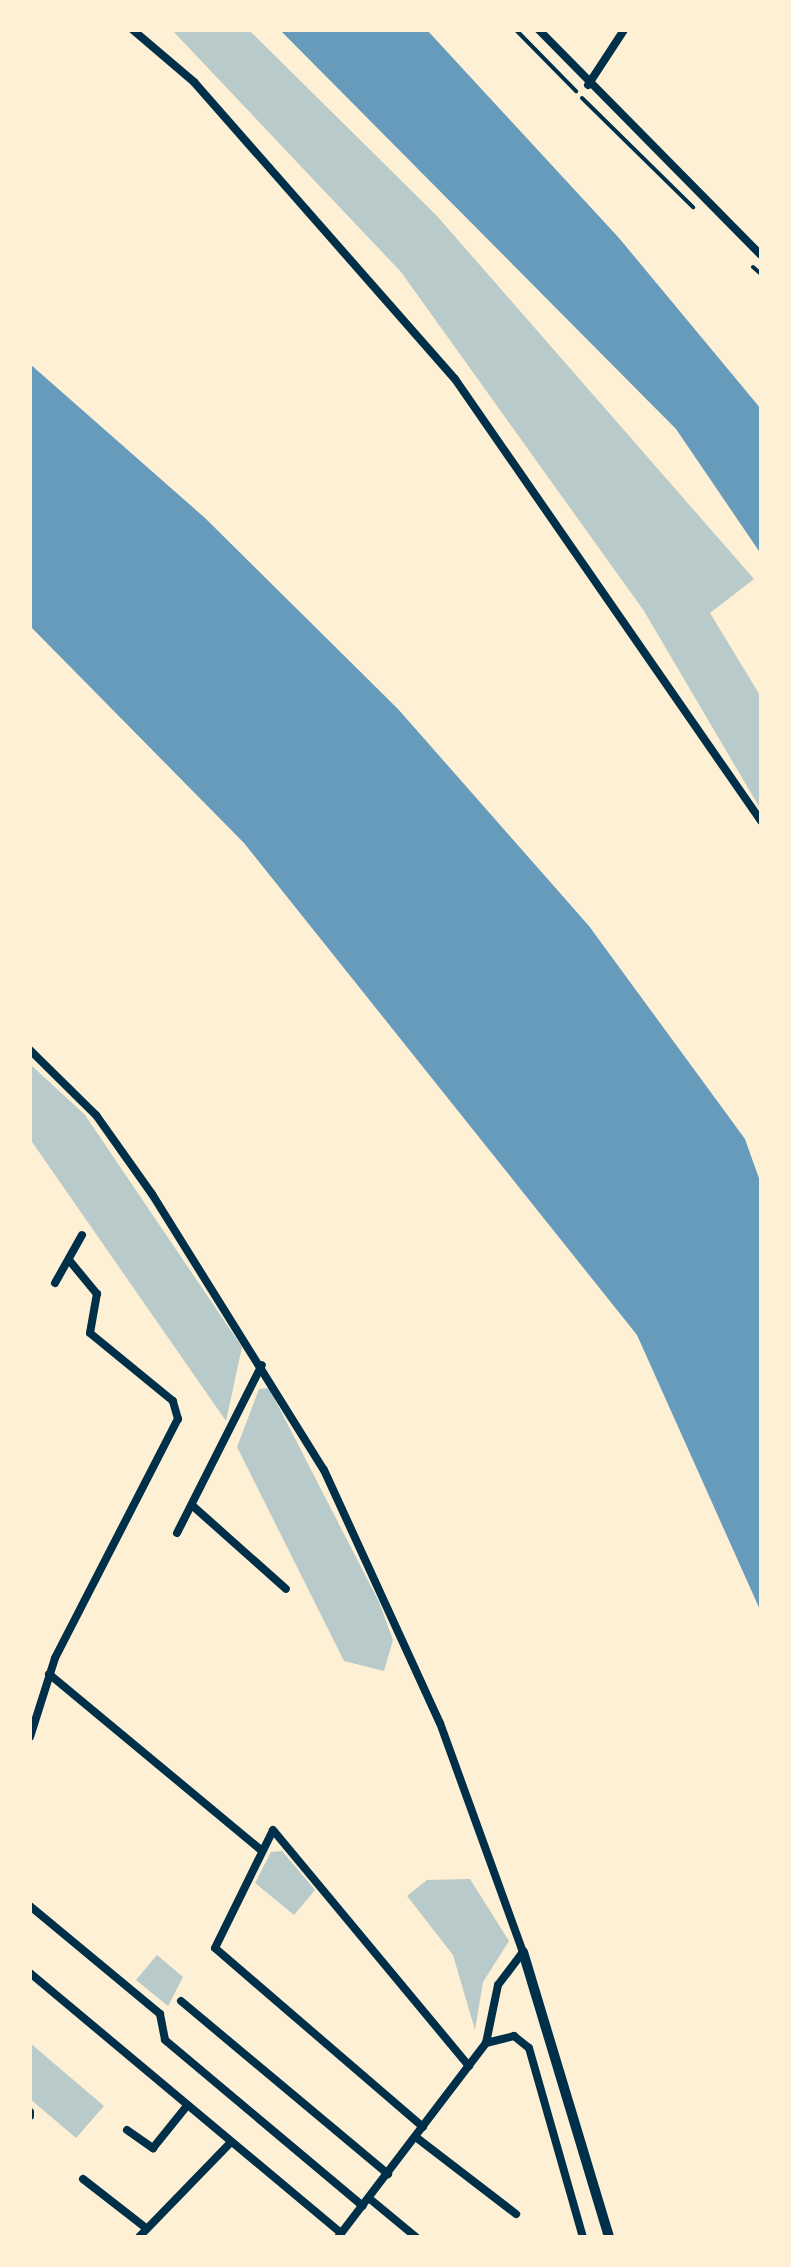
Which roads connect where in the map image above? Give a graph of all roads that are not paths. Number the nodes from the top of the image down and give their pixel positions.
1 (134, 30) edge
2 (539, 30) edge
3 (624, 30) edge
4 (588, 86) junction
5 (761, 255) edge
6 (761, 821) edge
7 (30, 1050) edge
8 (82, 1235) dead end
9 (69, 1260) junction
10 (56, 1283) dead end
11 (262, 1365) junction
12 (194, 1508) junction
13 (176, 1533) dead end
14 (286, 1589) dead end
15 (48, 1674) junction
16 (30, 1737) edge
17 (262, 1850) junction
18 (30, 1906) edge
19 (523, 1952) junction
20 (30, 1973) edge
21 (181, 2001) dead end
22 (486, 2043) junction
23 (469, 2066) junction
24 (186, 2107) junction
25 (423, 2128) junction
26 (127, 2130) dead end
27 (416, 2138) junction
28 (230, 2143) junction
29 (388, 2174) junction
30 (84, 2179) dead end
31 (367, 2203) junction
32 (516, 2214) dead end
33 (146, 2228) junction
34 (340, 2235) edge
35 (139, 2237) edge
36 (416, 2237) edge
37 (583, 2237) edge
38 (609, 2237) edge

1 - 6 street
2 - 4 street
3 - 4 street
4 - 5 street
7 - 11 street
8 - 9 street
9 - 10 street
9 - 15 street
11 - 12 street
11 - 19 street
12 - 13 street
12 - 14 street
15 - 16 street
15 - 17 street
17 - 23 street
17 - 25 street
18 - 31 street
19 - 22 street
19 - 38 street
20 - 24 street
21 - 29 street
22 - 23 street
22 - 37 street
23 - 25 street
24 - 26 street
24 - 28 street
25 - 27 street
27 - 29 street
27 - 32 street
28 - 33 street
28 - 34 street
29 - 31 street
30 - 33 street
31 - 34 street
31 - 36 street
33 - 35 street

